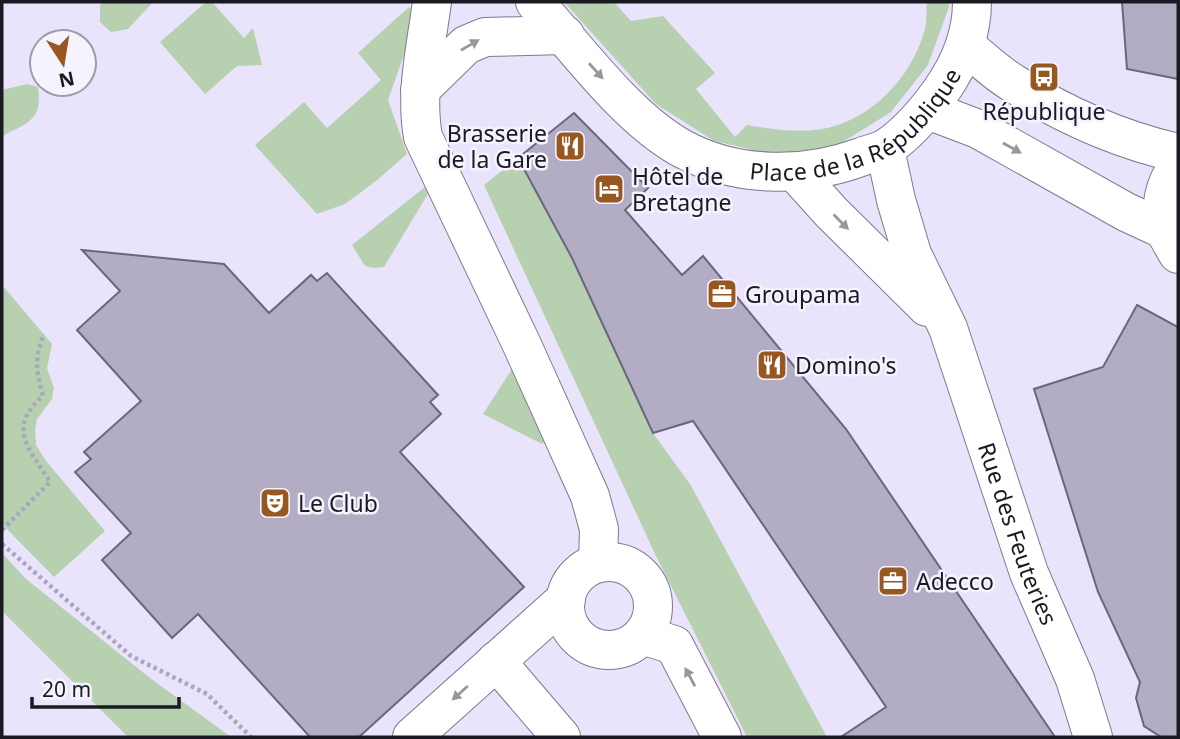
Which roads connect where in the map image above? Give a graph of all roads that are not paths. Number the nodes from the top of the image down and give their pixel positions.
1 (432, 2) edge
2 (535, 2) edge
3 (974, 4) edge
4 (565, 36) junction
5 (966, 46) junction
6 (420, 90) junction
7 (928, 110) junction
8 (885, 149) junction
9 (1178, 153) edge
10 (1178, 167) edge
11 (796, 172) junction
12 (1172, 242) edge
13 (948, 328) junction
14 (598, 563) junction
15 (566, 599) junction
16 (642, 635) junction
17 (496, 661) junction
18 (412, 737) edge
19 (561, 737) edge
20 (722, 737) edge
21 (1093, 737) edge

1 - 6 main road
2 - 4 main road, Place de la République
3 - 5 main road, Place de la République
6 -> 4 main road
4 -> 11 main road, Place de la République
5 - 7 main road, Place de la République
5 - 9 main road
6 - 14 main road
7 - 8 main road, Place de la République
7 -> 12 main road
8 - 11 main road, Place de la République
8 - 13 main road, Rue des Feuteries
10 - 12 main road
11 -> 13 main road, Rue des Feuteries
13 - 21 main road, Rue des Feuteries
14 - 15 main road
14 - 16 main road
15 - 16 main road
15 - 17 main road
20 -> 16 main road
17 -> 18 main road
17 - 19 main road

